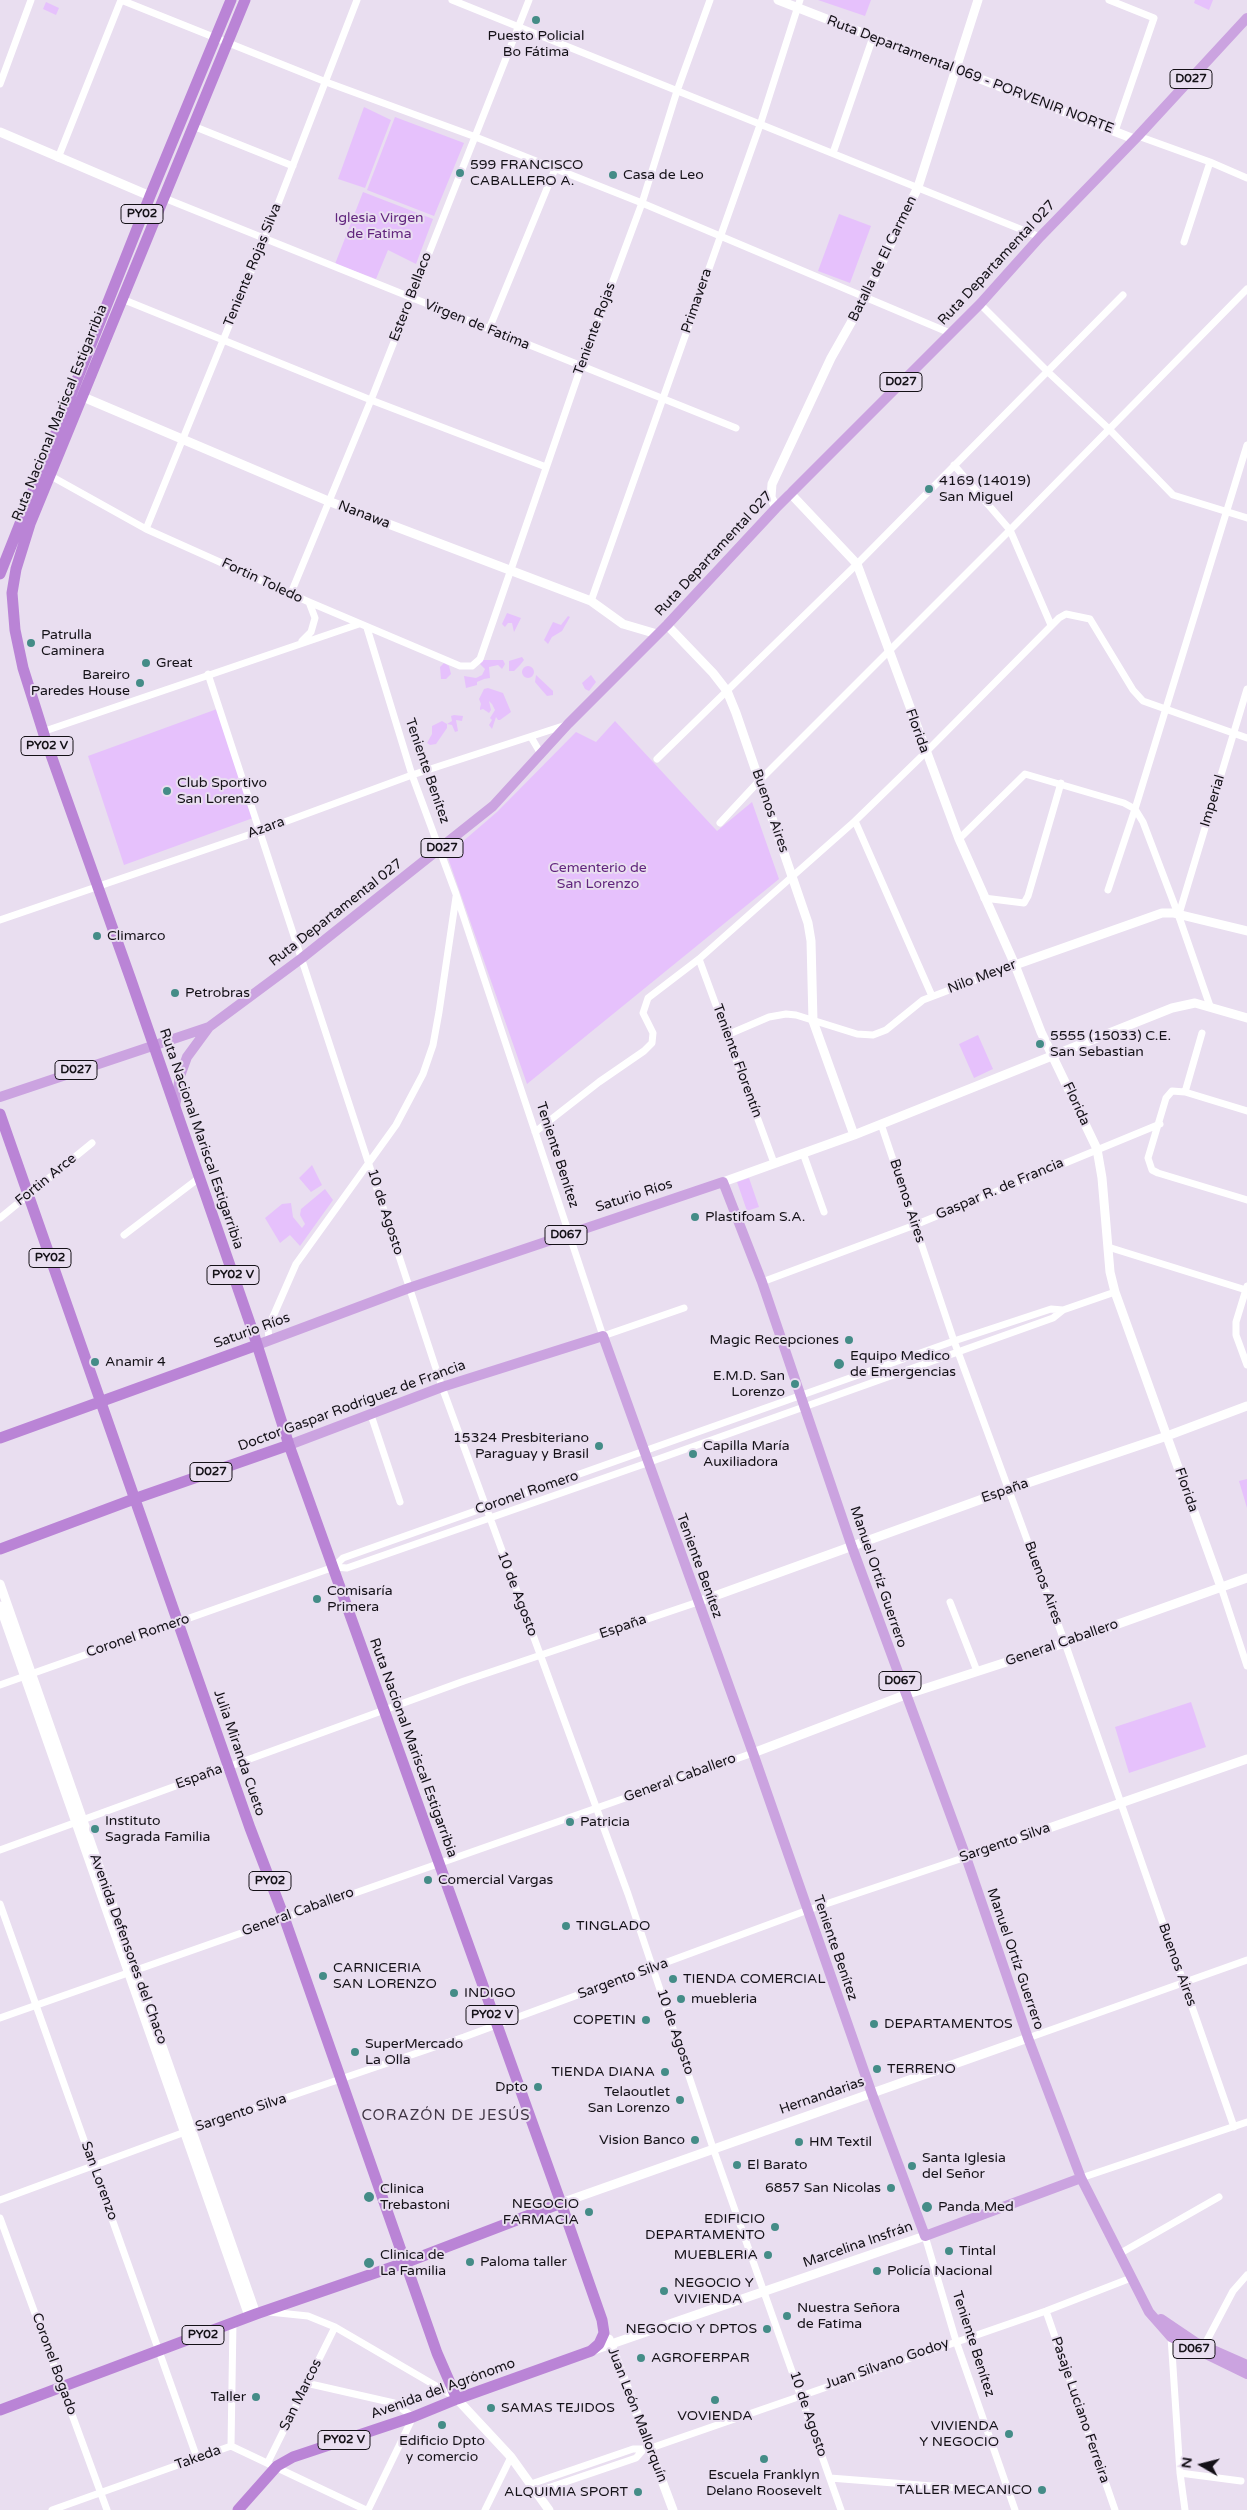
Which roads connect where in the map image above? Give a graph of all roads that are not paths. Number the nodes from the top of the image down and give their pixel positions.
1 (31, 0) edge
2 (121, 0) edge
3 (231, 0) edge
4 (245, 0) edge
5 (357, 0) edge
6 (452, 0) edge
7 (528, 0) edge
8 (710, 0) edge
9 (778, 0) edge
10 (978, 0) edge
11 (1109, 0) edge
12 (799, 4) edge
13 (1247, 18) edge
14 (517, 28) junction
15 (873, 37) junction
16 (215, 38) junction
17 (228, 42) junction
18 (957, 70) junction
19 (326, 82) junction
20 (0, 84) edge
21 (677, 91) junction
22 (760, 124) junction
23 (193, 126) junction
24 (1115, 131) junction
25 (0, 132) edge
26 (473, 136) junction
27 (1136, 137) junction
28 (833, 153) junction
29 (58, 158) junction
30 (1210, 162) junction
31 (293, 166) junction
32 (555, 169) junction
33 (1247, 178) edge
34 (918, 187) junction
35 (150, 196) junction
36 (164, 198) junction
37 (642, 203) junction
38 (1040, 236) junction
39 (719, 237) junction
40 (264, 240) junction
41 (1184, 242) dead end
42 (1247, 289) edge
43 (1123, 295) dead end
44 (411, 298) junction
45 (865, 298) junction
46 (122, 299) junction
47 (980, 304) junction
48 (489, 329) junction
49 (950, 333) junction
50 (222, 341) junction
51 (581, 367) junction
52 (1048, 372) junction
53 (77, 394) junction
54 (663, 399) junction
55 (371, 400) junction
56 (736, 428) dead end
57 (1109, 429) junction
58 (182, 438) junction
59 (1247, 445) edge
60 (954, 465) junction
61 (546, 467) junction
62 (49, 475) junction
63 (790, 493) junction
64 (328, 501) junction
65 (776, 508) junction
66 (1227, 512) junction
67 (1247, 518) edge
68 (146, 529) junction
69 (1010, 530) junction
70 (857, 564) junction
71 (1, 568) edge
72 (16, 569) junction
73 (510, 570) junction
74 (291, 593) junction
75 (0, 600) edge
76 (12, 601) junction
77 (591, 601) junction
78 (309, 602) junction
79 (359, 624) junction
80 (667, 625) junction
81 (1051, 625) junction
82 (367, 628) junction
83 (657, 634) junction
84 (298, 644) junction
85 (889, 651) junction
86 (480, 659) joint
87 (208, 674) junction
88 (1247, 689) edge
89 (727, 691) junction
90 (1165, 710) junction
91 (568, 724) junction
92 (42, 732) junction
93 (1233, 733) junction
94 (531, 737) junction
95 (1247, 738) edge
96 (925, 753) junction
97 (541, 754) junction
98 (657, 759) dead end
99 (412, 775) junction
100 (759, 781) junction
101 (1061, 783) junction
102 (1135, 809) junction
103 (855, 821) junction
104 (720, 823) dead end
105 (260, 831) junction
106 (959, 839) junction
107 (440, 849) junction
108 (793, 877) junction
109 (97, 887) junction
110 (1108, 890) dead end
111 (456, 894) junction
112 (984, 898) junction
113 (1178, 914) junction
114 (0, 920) edge
115 (1247, 931) edge
116 (302, 958) junction
117 (699, 959) junction
118 (1015, 965) junction
119 (932, 996) junction
120 (1210, 1006) junction
121 (1247, 1018) edge
122 (813, 1021) junction
123 (209, 1027) junction
124 (1202, 1033) dead end
125 (727, 1035) junction
126 (152, 1044) junction
127 (1052, 1054) junction
128 (1185, 1092) junction
129 (0, 1097) edge
130 (175, 1108) junction
131 (1247, 1111) edge
132 (0, 1114) edge
133 (881, 1124) junction
134 (1160, 1124) junction
135 (535, 1132) junction
136 (854, 1135) junction
137 (92, 1143) dead end
138 (1097, 1149) junction
139 (803, 1152) junction
140 (368, 1162) junction
141 (774, 1163) junction
142 (199, 1178) junction
143 (723, 1182) junction
144 (27, 1194) junction
145 (1247, 1200) edge
146 (824, 1212) dead end
147 (0, 1218) edge
148 (915, 1224) junction
149 (568, 1234) junction
150 (124, 1235) dead end
151 (1108, 1247) junction
152 (762, 1282) junction
153 (409, 1288) junction
154 (1246, 1288) edge
155 (1115, 1292) junction
156 (684, 1308) dead end
157 (1063, 1310) junction
158 (1014, 1321) junction
159 (268, 1328) junction
160 (1018, 1330) junction
161 (253, 1332) junction
162 (603, 1336) junction
163 (270, 1340) junction
164 (954, 1341) junction
165 (257, 1345) junction
166 (958, 1351) junction
167 (1247, 1365) edge
168 (442, 1388) junction
169 (801, 1396) junction
170 (99, 1402) junction
171 (1247, 1406) edge
172 (806, 1407) junction
173 (371, 1415) junction
174 (1167, 1436) junction
175 (0, 1438) edge
176 (289, 1445) junction
177 (644, 1452) junction
178 (647, 1463) junction
179 (1010, 1489) junction
180 (134, 1499) junction
181 (400, 1502) dead end
182 (485, 1508) junction
183 (489, 1518) junction
184 (852, 1547) junction
185 (0, 1549) edge
186 (334, 1567) junction
187 (1247, 1578) edge
188 (0, 1584) edge
189 (1220, 1587) junction
190 (698, 1602) junction
191 (950, 1602) dead end
192 (0, 1606) edge
193 (177, 1623) junction
194 (1065, 1643) junction
195 (540, 1656) junction
196 (1247, 1666) edge
197 (976, 1671) junction
198 (28, 1674) junction
199 (0, 1684) edge
200 (905, 1695) junction
201 (383, 1711) junction
202 (753, 1752) junction
203 (1247, 1759) edge
204 (228, 1767) junction
205 (1120, 1803) junction
206 (596, 1809) junction
207 (78, 1822) junction
208 (0, 1850) edge
209 (966, 1857) junction
210 (438, 1862) junction
211 (0, 1904) edge
212 (808, 1910) junction
213 (284, 1916) junction
214 (1247, 1960) edge
215 (653, 1968) junction
216 (132, 1972) junction
217 (1184, 1982) junction
218 (36, 2005) junction
219 (0, 2018) edge
220 (496, 2025) junction
221 (1028, 2038) junction
222 (340, 2080) junction
223 (872, 2094) junction
224 (1247, 2122) edge
225 (1234, 2127) junction
226 (189, 2130) junction
227 (713, 2148) junction
228 (93, 2165) junction
229 (1081, 2178) junction
230 (1219, 2197) dead end
231 (0, 2200) edge
232 (561, 2203) junction
233 (0, 2218) edge
234 (925, 2236) junction
235 (1119, 2254) junction
236 (406, 2262) junction
237 (1247, 2275) edge
238 (1131, 2278) junction
239 (766, 2292) junction
240 (1046, 2311) junction
241 (1149, 2312) junction
242 (255, 2314) junction
243 (602, 2320) junction
244 (233, 2322) junction
245 (335, 2327) junction
246 (1171, 2337) junction
247 (956, 2341) junction
248 (611, 2344) junction
249 (1204, 2346) junction
250 (159, 2351) junction
251 (591, 2351) junction
252 (1247, 2366) edge
253 (1247, 2374) edge
254 (306, 2383) junction
255 (63, 2388) junction
256 (800, 2394) junction
257 (457, 2398) junction
258 (0, 2410) edge
259 (412, 2417) junction
260 (231, 2446) junction
261 (646, 2450) junction
262 (510, 2457) junction
263 (197, 2458) junction
264 (272, 2464) junction
265 (1180, 2473) junction
266 (830, 2478) junction
267 (1241, 2481) dead end
268 (534, 2488) junction
269 (1009, 2492) junction
270 (101, 2493) junction
271 (52, 2510) edge
272 (107, 2510) edge
273 (238, 2510) edge
274 (367, 2510) edge
275 (486, 2510) edge
276 (549, 2510) edge
277 (673, 2510) edge
278 (841, 2510) edge
279 (1015, 2510) edge
280 (1115, 2510) edge
281 (1184, 2510) edge

1 - 20 street
2 - 16 street
2 - 29 street
3 - 16 highway, Ruta Nacional Mariscal Estigarribia / PY02
4 - 17 highway, Ruta Nacional Mariscal Estigarribia / PY02
5 - 19 street, Teniente Rojas Silva
6 - 14 street
7 - 14 street, Estero Bellaco
8 - 21 street, Teniente Rojas
9 - 12 street, Ruta Departamental 069 - PORVENIR NORTE
10 - 18 street, Batalla de El Carmen
11 - 24 street
12 - 15 street, Ruta Departamental 069 - PORVENIR NORTE
12 - 22 street, Primavera
13 - 27 main road, Ruta Departamental 027 / D027
14 - 21 street
14 - 26 street, Estero Bellaco
15 - 18 street, Ruta Departamental 069 - PORVENIR NORTE
15 - 28 street
16 - 17 street
16 - 35 highway, Ruta Nacional Mariscal Estigarribia / PY02
17 - 19 street
17 - 23 highway, Ruta Nacional Mariscal Estigarribia / PY02
18 - 24 street, Ruta Departamental 069 - PORVENIR NORTE
18 - 34 street, Batalla de El Carmen
19 - 26 street
19 - 31 street, Teniente Rojas Silva
21 - 22 street
21 - 37 street, Teniente Rojas
22 - 28 street
22 - 39 street, Primavera
23 - 31 street
23 - 36 highway, Ruta Nacional Mariscal Estigarribia / PY02
24 - 27 street, Ruta Departamental 069 - PORVENIR NORTE
25 - 29 street
26 - 32 street
26 - 44 street, Estero Bellaco
27 - 30 street
27 - 38 main road, Ruta Departamental 027 / D027
28 - 34 street
29 - 35 street
30 - 33 street
30 - 41 street
31 - 40 street, Teniente Rojas Silva
32 - 37 street
32 - 48 street
34 - 38 street
34 - 45 street, Batalla de El Carmen
35 - 53 highway, Ruta Nacional Mariscal Estigarribia / PY02
36 - 40 street, Virgen de Fatima
36 - 46 highway, Ruta Nacional Mariscal Estigarribia / PY02
37 - 39 street
37 - 51 street, Teniente Rojas
38 - 47 main road, Ruta Departamental 027 / D027
39 - 45 street
39 - 54 street, Primavera
40 - 44 street, Virgen de Fatima
40 - 50 street, Teniente Rojas Silva
42 - 57 street
43 - 52 street
44 - 48 street, Virgen de Fatima
44 - 55 street, Estero Bellaco
45 - 49 street
45 - 65 street, Batalla de El Carmen
46 - 50 street
46 - 53 highway, Ruta Nacional Mariscal Estigarribia / PY02
47 - 49 main road, Ruta Departamental 027 / D027
47 - 52 street
48 - 51 street, Virgen de Fatima
49 - 63 main road, Ruta Departamental 027 / D027
50 - 55 street
50 - 58 street, Teniente Rojas Silva
51 - 54 street, Virgen de Fatima
51 - 61 street, Teniente Rojas
52 - 57 street
52 - 60 street
53 - 58 street, Nanawa
53 - 62 highway, Ruta Nacional Mariscal Estigarribia / PY02
53 - 71 highway, Ruta Nacional Mariscal Estigarribia / PY02
54 - 56 street, Virgen de Fatima
54 - 77 street, Primavera
55 - 61 street
55 - 64 street, Estero Bellaco
57 - 66 street
57 - 69 street
58 - 64 street, Nanawa
58 - 68 street, Teniente Rojas Silva
59 - 66 street
60 - 69 street
60 - 70 street
61 - 73 street, Teniente Rojas
62 - 68 street, Fortin Toledo
62 - 72 highway, Ruta Nacional Mariscal Estigarribia / PY02
63 - 65 main road, Ruta Departamental 027 / D027
63 - 70 street, Florida
64 - 73 street, Nanawa
64 - 74 street, Estero Bellaco
65 - 80 main road, Ruta Departamental 027 / D027
66 - 67 street
66 - 90 street
68 - 74 street, Fortin Toledo
69 - 81 street
69 - 85 street
70 - 85 street, Florida
70 - 89 street
71 - 72 street
72 - 76 highway, Ruta Nacional Mariscal Estigarribia / PY02
73 - 77 street, Nanawa
73 - 86 street, Teniente Rojas
74 - 78 street, Fortin Toledo
75 - 76 highway
76 - 92 highway, Ruta Nacional Mariscal Estigarribia / PY02 V
77 - 83 street, Nanawa
78 - 79 street, Fortin Toledo
78 - 84 street
79 - 82 street, Fortin Toledo
79 - 84 street
80 - 83 main road, Ruta Departamental 027 / D027
80 - 89 street, Buenos Aires
81 - 90 street
81 - 96 street
82 - 86 street, Fortin Toledo
82 - 99 street, Teniente Benítez
83 - 91 main road, Ruta Departamental 027 / D027
84 - 87 street
85 - 96 street, Florida
85 - 100 street
87 - 92 street
87 - 105 street, 10 de Agosto
88 - 93 street, Imperial
89 - 98 street
89 - 100 street, Buenos Aires
90 - 93 street
90 - 102 street
91 - 94 street, Azara
91 - 97 main road, Ruta Departamental 027 / D027
92 - 109 highway, Ruta Nacional Mariscal Estigarribia / PY02 V
93 - 95 street
93 - 113 street, Imperial
94 - 97 street
94 - 99 street, Azara
96 - 103 street
96 - 106 street, Florida
97 - 107 main road, Ruta Departamental 027 / D027
99 - 105 street, Azara
99 - 107 street, Teniente Benítez
100 - 104 street
100 - 108 street, Buenos Aires
101 - 102 street
101 - 106 street
101 - 112 street
102 - 110 street
102 - 113 street
103 - 108 street
103 - 119 street
105 - 109 street, Azara
105 - 116 street, 10 de Agosto
106 - 112 street, Florida
107 - 111 street, Teniente Benítez
107 - 116 main road, Ruta Departamental 027 / D027
108 - 117 street
108 - 122 street, Buenos Aires
109 - 114 street, Azara
109 - 126 highway, Ruta Nacional Mariscal Estigarribia / PY02 V
111 - 135 street, Teniente Benítez
111 - 140 street
112 - 118 street, Florida
113 - 115 street, Nilo Meyer
113 - 118 street, Nilo Meyer
113 - 120 street
116 - 123 main road, Ruta Departamental 027 / D027
116 - 140 street, 10 de Agosto
117 - 125 street, Teniente Florentín
117 - 135 street
118 - 119 street, Nilo Meyer
118 - 127 street, Florida
119 - 122 street, Nilo Meyer
120 - 121 street, Saturio Ríos
120 - 127 street, Saturio Ríos
122 - 125 street, Nilo Meyer
122 - 136 street, Buenos Aires
123 - 126 main road, Ruta Departamental 027 / D027
123 - 130 main road
124 - 128 street
125 - 141 street, Teniente Florentín
126 - 129 main road, D027
126 - 130 highway, Ruta Nacional Mariscal Estigarribia / PY02 V
127 - 133 street, Saturio Ríos
127 - 138 street, Florida
128 - 131 street
128 - 134 street
130 - 142 highway, Ruta Nacional Mariscal Estigarribia / PY02 V
132 - 144 highway, Julia Miranda Cueto / PY02
133 - 136 street, Saturio Ríos
133 - 148 street, Buenos Aires
134 - 138 street, Gaspar R. de Francia
134 - 145 street
135 - 149 street, Teniente Benítez
136 - 139 street, Saturio Ríos
137 - 144 street, Fortin Arce
138 - 148 street, Gaspar R. de Francia
138 - 151 street, Florida
139 - 141 street, Saturio Ríos
139 - 146 street
140 - 153 street, 10 de Agosto
140 - 159 street
141 - 143 street, Saturio Ríos
142 - 150 street
142 - 161 highway, Ruta Nacional Mariscal Estigarribia / PY02 V
143 - 149 main road, Saturio Ríos / D067
143 - 152 main road, Manuel Ortíz Guerrero / D067
144 - 147 street, Fortin Arce
144 - 170 highway, Julia Miranda Cueto / PY02
148 - 152 street, Gaspar R. de Francia
148 - 164 street, Buenos Aires
149 - 153 main road, Saturio Ríos / D067
149 - 162 street, Teniente Benítez
151 - 154 street
151 - 155 street, Florida
152 - 169 main road, Manuel Ortíz Guerrero / D067
153 - 163 main road, Saturio Ríos / D067
153 - 168 street, 10 de Agosto
154 - 167 street
155 - 157 street, Coronel Romero
155 - 174 street, Florida
156 - 162 street
157 - 158 street, Coronel Romero
157 - 160 street, Coronel Romero
158 - 160 street
158 - 164 street, Coronel Romero
159 - 161 street
159 - 163 street
160 - 166 street, Coronel Romero
161 - 165 highway, Ruta Nacional Mariscal Estigarribia / PY02 V
162 - 168 main road, Doctor Gaspar Rodríguez de Francia
162 - 177 main road, Teniente Benítez
163 - 165 main road, Saturio Ríos / D067
164 - 166 street, Buenos Aires
164 - 169 street, Coronel Romero
165 - 170 highway, Saturio Ríos
165 - 176 highway, Ruta Nacional Mariscal Estigarribia / PY02 V
166 - 172 street, Coronel Romero
166 - 179 street, Buenos Aires
168 - 173 main road, Doctor Gaspar Rodríguez de Francia
168 - 182 street, 10 de Agosto
169 - 172 main road, Manuel Ortíz Guerrero / D067
169 - 177 street, Coronel Romero
170 - 175 highway, Saturio Ríos
170 - 180 highway, Julia Miranda Cueto / PY02
171 - 174 street, España
172 - 178 street, Coronel Romero
172 - 184 main road, Manuel Ortíz Guerrero / D067
173 - 176 main road, Doctor Gaspar Rodríguez de Francia
173 - 181 street
174 - 179 street, España
174 - 189 street, Florida
176 - 180 highway, Doctor Gaspar Rodríguez de Francia / D027
176 - 186 highway, Ruta Nacional Mariscal Estigarribia / PY02 V
177 - 178 main road, Teniente Benítez
177 - 182 street, Coronel Romero
178 - 183 street, Coronel Romero
178 - 190 main road, Teniente Benítez
179 - 184 street, España
179 - 194 street, Buenos Aires
180 - 185 highway, Doctor Gaspar Rodríguez de Francia / D027
180 - 193 highway, Julia Miranda Cueto / PY02
182 - 183 street, 10 de Agosto
182 - 186 street, Coronel Romero
183 - 186 street, Coronel Romero
183 - 195 street, 10 de Agosto
184 - 190 street, España
184 - 200 main road, Manuel Ortíz Guerrero / D067
186 - 193 street, Coronel Romero
186 - 201 highway, Ruta Nacional Mariscal Estigarribia / PY02 V
187 - 189 street, General Caballero
188 - 198 street, Avenida Defensores del Chaco
189 - 194 street, General Caballero
189 - 196 street, Florida
190 - 195 street, España
190 - 202 main road, Teniente Benítez
191 - 197 street
192 - 198 street, Avenida Defensores del Chaco
193 - 198 street, Coronel Romero
193 - 204 highway, Julia Miranda Cueto / PY02
194 - 197 street, General Caballero
194 - 205 street, Buenos Aires
195 - 201 street, España
195 - 206 street, 10 de Agosto
197 - 200 street, General Caballero
198 - 199 street, Coronel Romero
198 - 207 street, Avenida Defensores del Chaco
200 - 202 street, General Caballero
200 - 209 main road, Manuel Ortíz Guerrero / D067
201 - 204 street, España
201 - 210 highway, Ruta Nacional Mariscal Estigarribia / PY02 V
202 - 206 street, General Caballero
202 - 212 main road, Teniente Benítez
203 - 205 street, Sargento Silva
204 - 207 street, España
204 - 213 highway, Julia Miranda Cueto / PY02
205 - 209 street, Sargento Silva
205 - 217 street, Buenos Aires
206 - 210 street, General Caballero
206 - 215 street, 10 de Agosto
207 - 208 street, España
207 - 216 street, Avenida Defensores del Chaco
209 - 212 street, Sargento Silva
209 - 221 main road, Manuel Ortíz Guerrero / D067
210 - 213 street, General Caballero
210 - 220 highway, Ruta Nacional Mariscal Estigarribia / PY02 V
211 - 218 street, San Lorenzo
212 - 215 street, Sargento Silva
212 - 223 main road, Teniente Benítez
213 - 216 street, General Caballero
213 - 222 highway, Julia Miranda Cueto / PY02
214 - 217 street, Hernandarias
215 - 220 street, Sargento Silva
215 - 227 street, 10 de Agosto
216 - 218 street, General Caballero
216 - 226 street, Avenida Defensores del Chaco
217 - 221 street, Hernandarias
217 - 225 street, Buenos Aires
218 - 219 street, General Caballero
218 - 228 street, San Lorenzo
220 - 222 street, Sargento Silva
220 - 232 highway, Ruta Nacional Mariscal Estigarribia / PY02 V
221 - 223 street, Hernandarias
221 - 229 main road, Manuel Ortíz Guerrero / D067
222 - 226 street, Sargento Silva
222 - 236 highway, Julia Miranda Cueto / PY02
223 - 227 street, Hernandarias
223 - 234 main road, Teniente Benítez
224 - 225 street, Marcelina Insfrán
225 - 229 street, Marcelina Insfrán
226 - 228 street, Sargento Silva
226 - 242 street, Avenida Defensores del Chaco
227 - 232 street, Hernandarias
227 - 239 street, 10 de Agosto
228 - 231 street, Sargento Silva
228 - 250 street, San Lorenzo
229 - 234 main road, Marcelina Insfrán
229 - 235 main road, D067
230 - 235 street
232 - 236 highway, Hernandarias / PY02
232 - 243 highway, Ruta Nacional Mariscal Estigarribia / PY02 V
233 - 255 street, Coronel Bogado
234 - 239 street, Marcelina Insfrán
234 - 247 street, Teniente Benítez
235 - 238 main road, D067
236 - 242 highway, PY02
236 - 257 highway, Julia Miranda Cueto / PY02
237 - 249 street
238 - 240 street, Juan Silvano Godoy
238 - 241 main road, D067
239 - 248 street, Marcelina Insfrán
239 - 256 street, 10 de Agosto
240 - 247 street, Juan Silvano Godoy
240 - 280 street, Pasaje Luciano Ferreira
241 - 246 main road, D067
241 - 249 main road, D067
242 - 244 highway, PY02
242 - 245 street
243 - 248 street, Juan León Mallorquín
243 - 251 highway, PY02 V
244 - 250 highway, PY02
244 - 260 street
245 - 254 street, San Marcos
245 - 257 street
246 - 253 main road, D067
246 - 265 street
247 - 256 street, Juan Silvano Godoy
247 - 269 street, Teniente Benítez
248 - 251 street, Marcelina Insfrán
248 - 261 street, Juan León Mallorquín
249 - 252 main road, D067
250 - 255 highway, PY02
250 - 263 street, San Lorenzo
251 - 257 highway, Avenida del Agrónomo / PY02 V
254 - 259 street
254 - 264 street, San Marcos
255 - 258 highway, PY02
255 - 270 street, Coronel Bogado
256 - 261 street, Juan Silvano Godoy
256 - 266 street, 10 de Agosto
257 - 259 highway, Avenida del Agrónomo / PY02 V
257 - 262 street
259 - 264 highway, Avenida del Agrónomo / PY02 V
259 - 274 street
260 - 263 street, Takeda
260 - 264 street, Takeda
261 - 268 street, Juan Silvano Godoy
261 - 277 street, Juan León Mallorquín
262 - 268 street
262 - 275 street
263 - 270 street, Takeda
264 - 273 highway, Avenida del Agrónomo / PY02 V
264 - 274 street, Takeda
265 - 267 street
265 - 281 street
266 - 269 street
266 - 278 street, 10 de Agosto
268 - 276 street
269 - 279 street, Teniente Benítez
270 - 271 street, Takeda
270 - 272 street, Coronel Bogado

